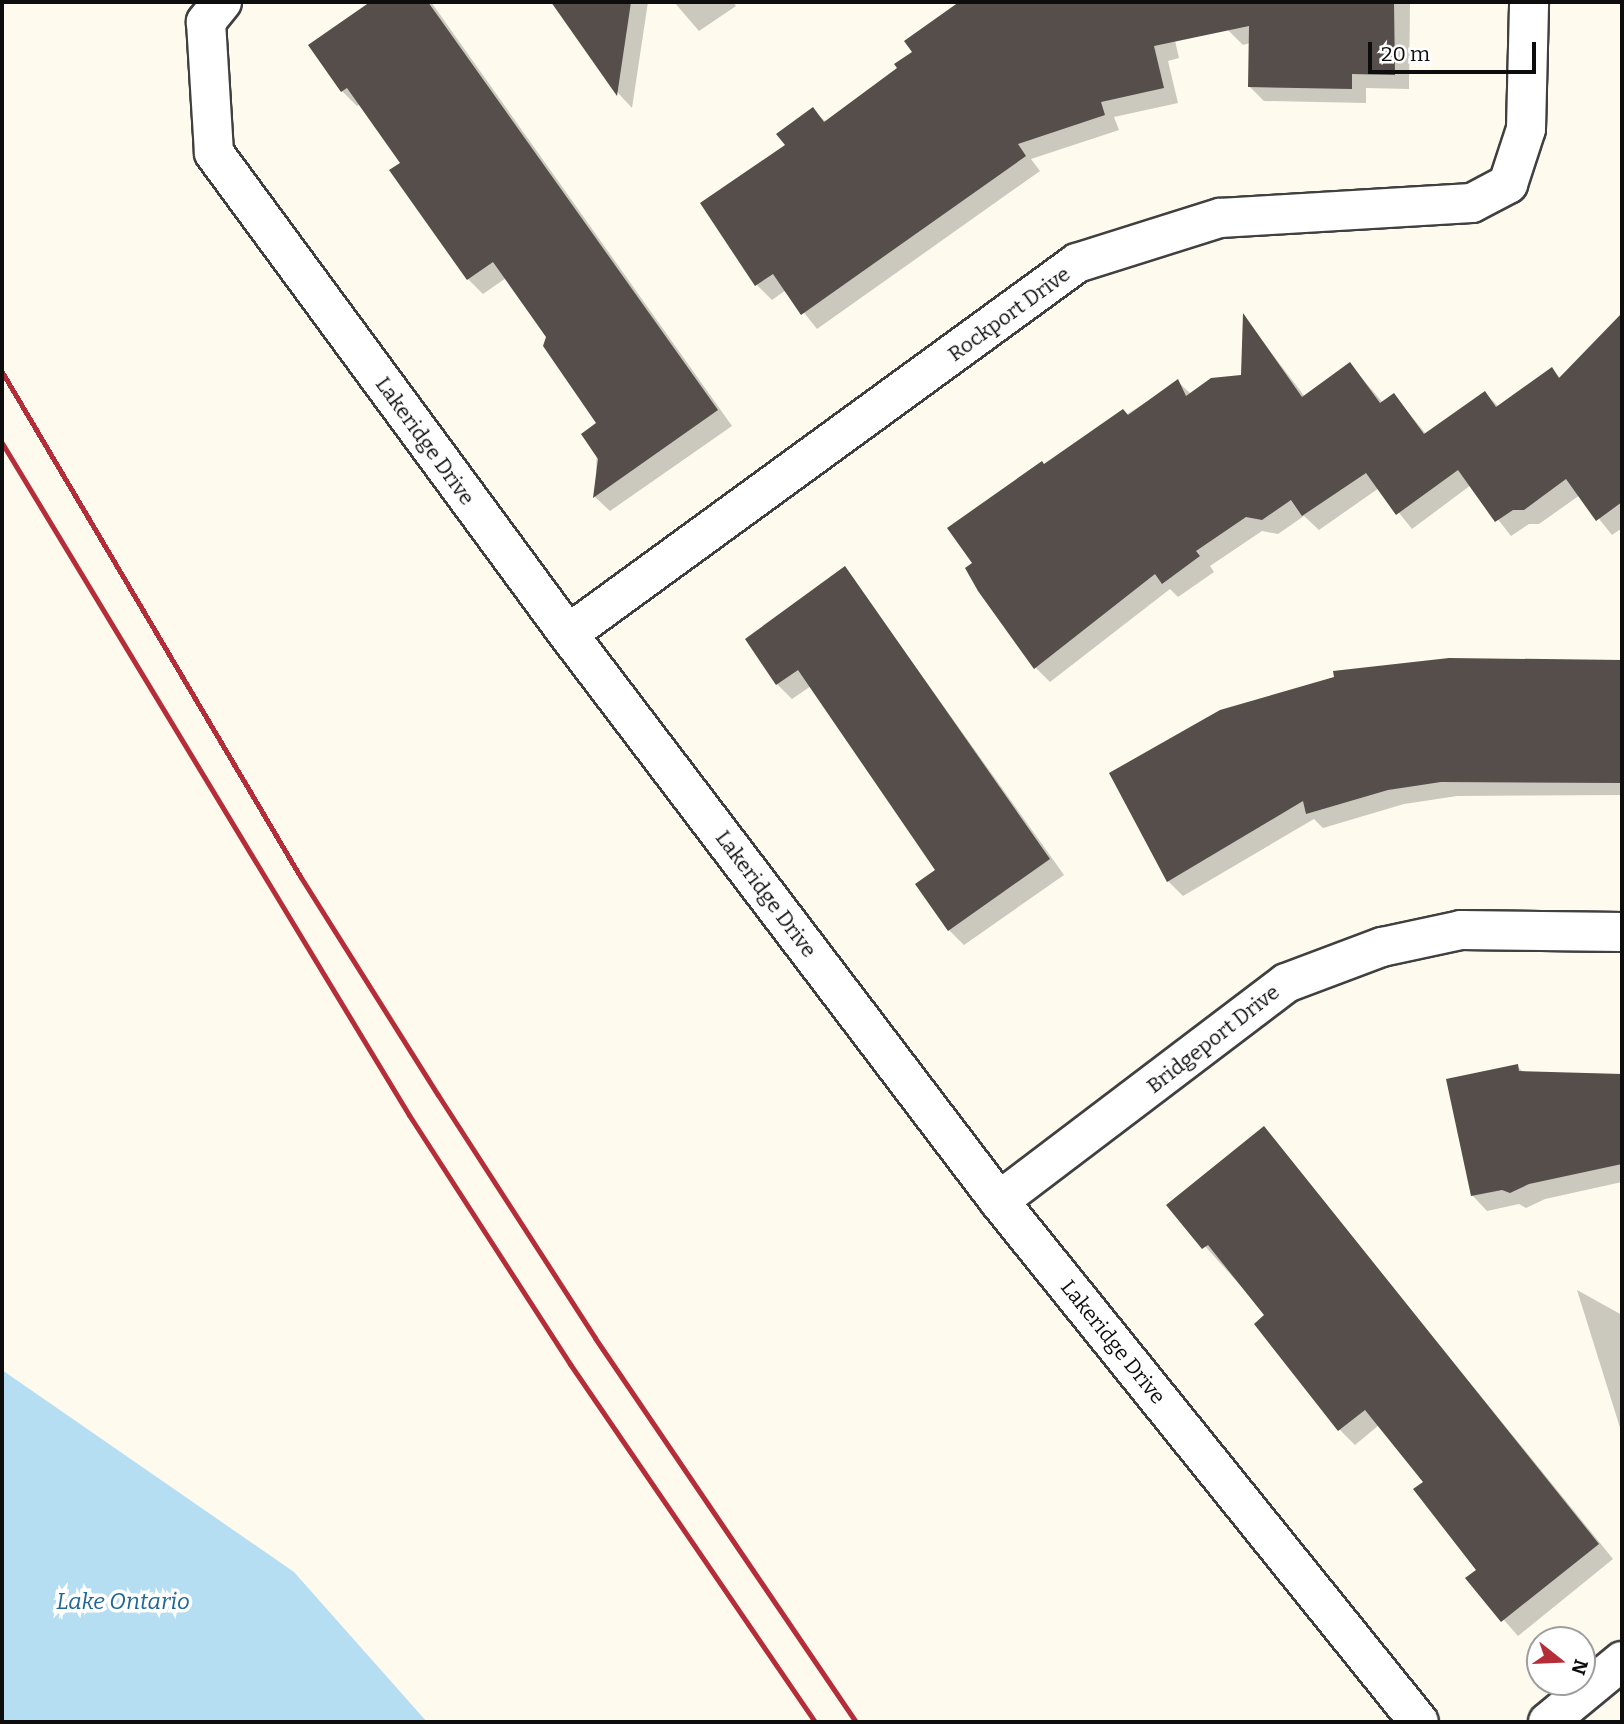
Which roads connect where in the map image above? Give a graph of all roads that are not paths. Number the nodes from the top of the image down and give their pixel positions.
1 (1529, 2) edge
2 (214, 12) edge
3 (568, 634) junction
4 (1622, 932) edge
5 (999, 1201) junction
6 (1622, 1661) edge
7 (1419, 1722) edge
8 (1548, 1722) edge

1 - 3 street, Rockport Drive
2 - 3 street, Lakeridge Drive
3 - 5 street, Lakeridge Drive
4 - 5 street, Bridgeport Drive
5 - 7 street, Lakeridge Drive
6 - 8 street

